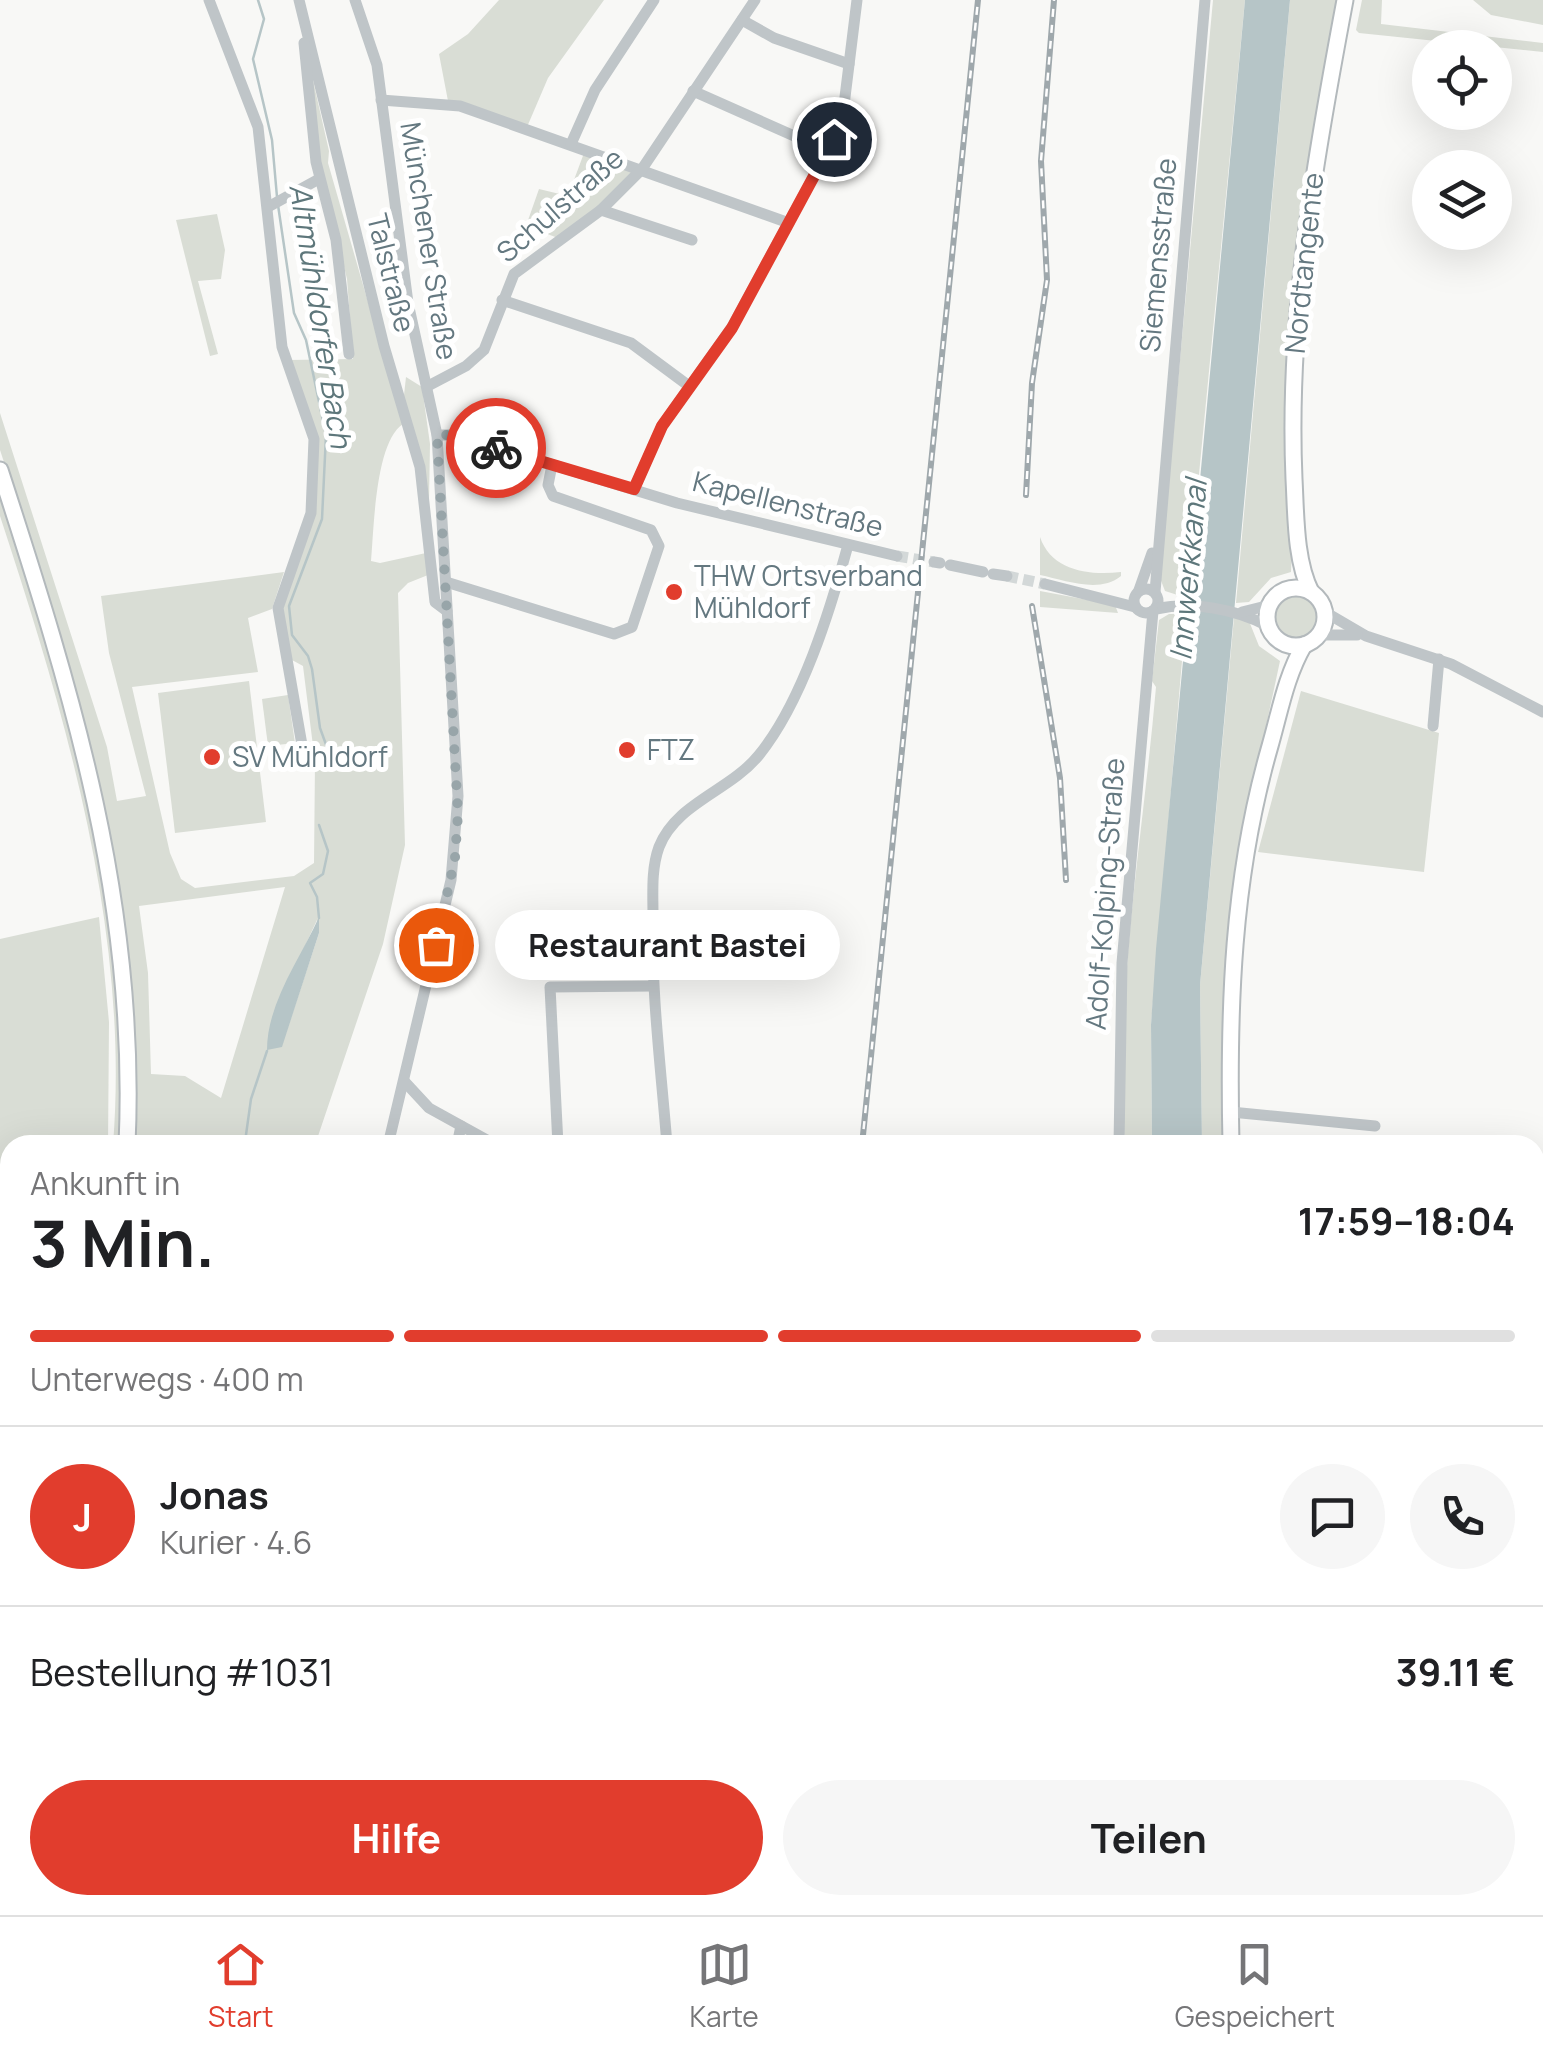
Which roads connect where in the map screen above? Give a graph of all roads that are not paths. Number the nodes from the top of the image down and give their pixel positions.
1 (210, 0) edge
2 (299, 0) edge
3 (355, 0) edge
4 (654, 0) edge
5 (756, 0) edge
6 (858, 0) edge
7 (1205, 0) edge
8 (1346, 0) edge
9 (742, 20) junction
10 (308, 41) junction
11 (849, 64) junction
12 (694, 91) junction
13 (381, 100) junction
14 (571, 144) junction
15 (828, 151) junction
16 (642, 169) junction
17 (319, 179) junction
18 (270, 206) junction
19 (601, 210) junction
20 (790, 223) junction
21 (692, 240) dead end
22 (502, 300) junction
23 (349, 354) dead end
24 (428, 386) junction
25 (689, 386) junction
26 (437, 435) junction
27 (552, 465) junction
28 (0, 470) edge
29 (634, 489) junction
30 (1160, 515) junction
31 (1298, 529) junction
32 (848, 545) junction
33 (897, 556) tunnel mouth
34 (942, 564) tunnel mouth
35 (1007, 576) tunnel mouth
36 (446, 582) junction
37 (1045, 584) tunnel mouth
38 (1287, 589) junction
39 (1137, 592) junction
40 (1311, 592) junction
41 (1094, 593) junction
42 (1150, 604) junction
43 (1270, 605) junction
44 (448, 612) junction
45 (1242, 612) junction
46 (1325, 612) junction
47 (1268, 626) junction
48 (1319, 635) junction
49 (1366, 636) junction
50 (1282, 642) junction
51 (1304, 645) junction
52 (1439, 659) junction
53 (1283, 695) junction
54 (1543, 712) edge
55 (1434, 726) dead end
56 (302, 745) dead end
57 (652, 986) junction
58 (404, 1081) junction
59 (398, 1106) junction
60 (429, 1108) junction
61 (1230, 1112) junction
62 (461, 1126) junction
63 (1376, 1126) dead end
64 (127, 1135) edge
65 (391, 1135) edge
66 (459, 1135) edge
67 (478, 1135) edge
68 (557, 1135) edge
69 (665, 1135) edge
70 (1119, 1135) edge
71 (1231, 1135) edge

1 - 18 street
2 - 10 street, Talstraße
3 - 13 street, Münchener Straße
4 - 14 street
5 - 9 street, Schulstraße
6 - 11 street
7 - 30 street, Siemensstraße
8 - 31 main road, Nordtangente
9 - 11 street
9 - 12 street, Schulstraße
10 - 17 street
10 - 44 street, Talstraße
11 - 15 street
12 - 15 street
12 - 16 street, Schulstraße
13 - 14 street
13 - 24 street, Münchener Straße
14 - 16 street
15 - 20 street
16 - 19 street, Schulstraße
16 - 20 street
17 - 18 street
17 - 23 street
18 - 56 street
19 - 21 street
19 - 22 street, Schulstraße
20 - 25 street
22 - 24 street, Schulstraße
22 - 25 street
24 - 26 street, Münchener Straße
25 - 29 street
26 - 27 street, Kapellenstraße
26 - 36 street, Münchener Straße
27 - 29 street, Kapellenstraße
27 - 36 street
28 - 64 main road
29 - 32 street, Kapellenstraße
30 - 39 street, Siemensstraße
30 - 42 street, Siemensstraße
31 - 38 main road, Nordtangente
31 - 40 main road, Nordtangente
32 - 33 street, Kapellenstraße
32 - 57 street
34 - 35 street
36 - 44 street, Münchener Straße
37 - 41 street
38 - 40 main road
38 - 43 main road
39 - 41 street
39 - 42 street
39 - 42 street, Siemensstraße
40 - 46 main road, Nordtangente
41 - 42 street
42 - 45 street
42 - 70 street, Adolf-Kolping-Straße
43 - 45 street
43 - 47 main road
44 - 58 street, Münchener Straße
45 - 47 street
46 - 48 main road
46 - 49 street
47 - 50 main road
48 - 49 street
48 - 51 main road
49 - 52 street
50 - 51 main road
50 - 53 main road
51 - 53 main road
52 - 54 street
52 - 55 street
53 - 61 main road
57 - 68 street
57 - 69 street
58 - 59 street, Münchener Straße
58 - 60 street
59 - 60 street
59 - 65 street, Münchener Straße
60 - 62 street
61 - 63 street
61 - 71 main road
62 - 66 street
62 - 67 street

